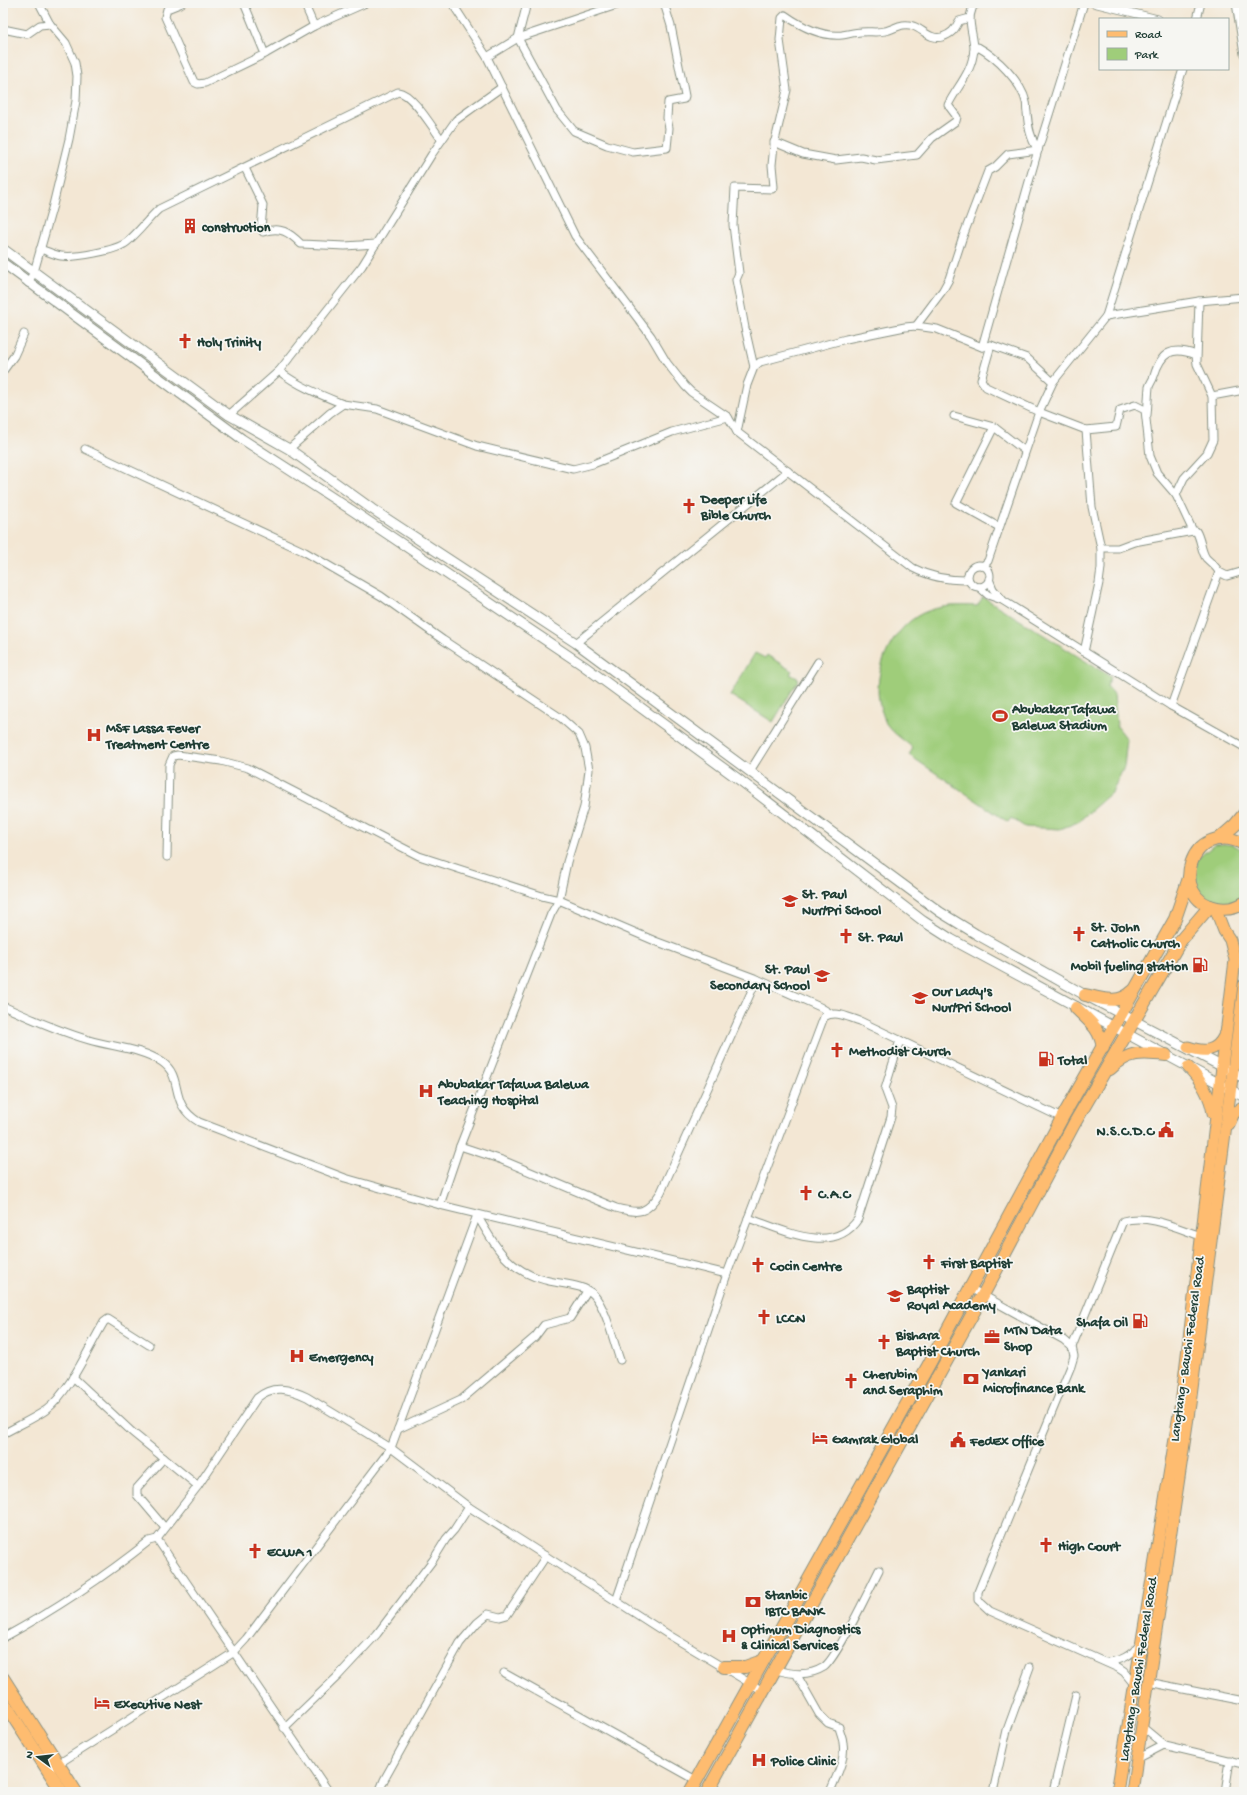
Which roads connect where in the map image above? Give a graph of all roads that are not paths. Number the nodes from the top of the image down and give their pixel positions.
1 (39, 3) edge
2 (182, 3) edge
3 (244, 3) edge
4 (304, 3) edge
5 (366, 3) edge
6 (452, 3) edge
7 (527, 3) edge
8 (623, 3) edge
9 (664, 3) edge
10 (979, 3) edge
11 (1084, 3) edge
12 (1093, 3) edge
13 (1201, 3) edge
14 (1236, 3) edge
15 (606, 6) edge
16 (970, 18) junction
17 (1154, 18) edge
18 (1197, 18) edge
19 (50, 24) junction
20 (314, 26) junction
21 (3, 29) edge
22 (518, 38) junction
23 (974, 51) junction
24 (265, 54) junction
25 (1244, 54) edge
26 (487, 57) junction
27 (1183, 70) edge
28 (502, 87) junction
29 (441, 139) junction
30 (774, 142) junction
31 (1038, 150) junction
32 (245, 168) junction
33 (376, 244) junction
34 (3, 249) edge
35 (40, 249) junction
36 (3, 264) edge
37 (34, 272) junction
38 (28, 283) junction
39 (1244, 297) edge
40 (1199, 301) junction
41 (1106, 316) junction
42 (916, 326) junction
43 (24, 334) dead end
44 (991, 345) junction
45 (982, 347) junction
46 (1197, 364) junction
47 (754, 366) junction
48 (3, 371) edge
49 (279, 371) junction
50 (1053, 382) junction
51 (1244, 390) edge
52 (1212, 396) junction
53 (343, 404) junction
54 (1039, 412) junction
55 (229, 415) junction
56 (954, 416) dead end
57 (728, 417) junction
58 (1146, 424) junction
59 (994, 427) junction
60 (1086, 430) junction
61 (737, 432) junction
62 (85, 449) dead end
63 (289, 449) junction
64 (1025, 450) junction
65 (788, 471) junction
66 (1176, 495) junction
67 (998, 527) junction
68 (1193, 531) junction
69 (1101, 548) junction
70 (991, 549) junction
71 (983, 566) junction
72 (971, 570) junction
73 (1244, 571) edge
74 (1219, 572) junction
75 (989, 579) junction
76 (954, 580) junction
77 (969, 581) junction
78 (979, 587) junction
79 (1002, 600) junction
80 (576, 643) junction
81 (1084, 652) junction
82 (566, 654) junction
83 (818, 662) dead end
84 (1171, 706) junction
85 (1244, 747) edge
86 (750, 771) junction
87 (1244, 814) edge
88 (1219, 838) junction
89 (1244, 844) edge
90 (167, 857) dead end
91 (1189, 878) junction
92 (559, 900) junction
93 (1244, 903) edge
94 (1212, 907) junction
95 (757, 979) junction
96 (1244, 985) edge
97 (1137, 987) junction
98 (1085, 995) junction
99 (3, 1006) edge
100 (1076, 1008) junction
101 (1122, 1013) junction
102 (830, 1014) junction
103 (1135, 1020) junction
104 (1114, 1028) junction
105 (1226, 1032) junction
106 (1127, 1035) junction
107 (900, 1040) junction
108 (1236, 1042) junction
109 (1188, 1047) junction
110 (1103, 1048) junction
111 (1166, 1055) junction
112 (1222, 1065) junction
113 (1244, 1066) edge
114 (1188, 1067) junction
115 (1233, 1071) junction
116 (1102, 1077) junction
117 (1244, 1078) edge
118 (1219, 1083) junction
119 (1230, 1089) junction
120 (1244, 1097) edge
121 (1244, 1107) edge
122 (1062, 1118) junction
123 (1214, 1124) junction
124 (1224, 1136) junction
125 (460, 1146) junction
126 (440, 1205) junction
127 (477, 1215) junction
128 (748, 1218) junction
129 (1201, 1236) junction
130 (727, 1274) junction
131 (970, 1288) junction
132 (587, 1291) junction
133 (983, 1295) junction
134 (149, 1345) dead end
135 (1072, 1347) junction
136 (620, 1360) dead end
137 (928, 1366) junction
138 (940, 1373) junction
139 (73, 1377) junction
140 (892, 1428) junction
141 (398, 1429) junction
142 (3, 1434) edge
143 (905, 1436) junction
144 (391, 1448) junction
145 (164, 1458) junction
146 (198, 1486) junction
147 (470, 1507) junction
148 (165, 1528) junction
149 (831, 1538) junction
150 (156, 1539) junction
151 (845, 1545) junction
152 (546, 1556) junction
153 (879, 1570) dead end
154 (616, 1602) junction
155 (1144, 1623) junction
156 (1157, 1625) junction
157 (3, 1638) edge
158 (1140, 1644) junction
159 (233, 1653) junction
160 (762, 1661) junction
161 (1104, 1662) junction
162 (724, 1667) junction
163 (1030, 1667) dead end
164 (776, 1670) junction
165 (504, 1673) dead end
166 (798, 1675) junction
167 (3, 1678) edge
168 (750, 1682) junction
169 (1148, 1682) junction
170 (1134, 1684) junction
171 (764, 1691) junction
172 (1076, 1695) dead end
173 (1244, 1701) edge
174 (3, 1702) edge
175 (1141, 1726) junction
176 (284, 1728) junction
177 (1164, 1745) junction
178 (1137, 1759) junction
179 (1230, 1760) junction
180 (1244, 1764) edge
181 (53, 1767) junction
182 (696, 1780) junction
183 (713, 1790) edge
184 (62, 1792) edge
185 (76, 1792) edge
186 (329, 1792) edge
187 (379, 1792) edge
188 (690, 1792) edge
189 (830, 1792) edge
190 (993, 1792) edge
191 (1053, 1792) edge
192 (1117, 1792) edge
193 (1132, 1792) edge
194 (1225, 1792) edge

1 - 19 street
2 - 24 street
3 - 24 street
4 - 20 street
5 - 20 street
6 - 26 street
7 - 22 street
8 - 15 street
9 - 22 street
10 - 16 street
11 - 31 street
12 - 17 street
13 - 18 street
14 - 25 street
15 - 22 street
16 - 23 street
16 - 30 street
19 - 21 street
19 - 35 street
20 - 24 street
22 - 26 street
23 - 30 street
23 - 31 street
26 - 28 street
27 - 41 street
28 - 29 street
28 - 57 street
29 - 32 street
29 - 33 street
30 - 47 street
31 - 42 street
31 - 45 street
32 - 33 street
32 - 35 street
33 - 49 street
34 - 37 street
35 - 37 street
36 - 38 street
37 - 38 street
37 - 55 street
38 - 82 street
39 - 40 street
40 - 41 street
40 - 46 street
41 - 50 street
42 - 45 street
42 - 47 street
43 - 48 street
44 - 45 street
44 - 50 street
44 - 54 street
46 - 52 street
46 - 58 street
47 - 61 street
49 - 53 street
49 - 55 street
50 - 54 street
51 - 52 street
52 - 66 street
53 - 57 street
53 - 63 street
54 - 60 street
54 - 64 street
55 - 63 street
56 - 59 street
57 - 61 street
58 - 60 street
58 - 66 street
59 - 64 street
59 - 67 street
60 - 69 street
61 - 65 street
62 - 92 street
63 - 80 street
64 - 67 street
65 - 76 street
65 - 80 street
66 - 68 street
67 - 70 street
68 - 69 street
68 - 74 street
69 - 81 street
70 - 71 street
70 - 72 street
71 - 72 street
71 - 75 street
72 - 76 street
72 - 77 street
73 - 74 street
74 - 84 street
75 - 78 street
75 - 79 street
76 - 77 street
77 - 78 street
78 - 79 street
79 - 81 street
80 - 82 street
80 - 86 street
81 - 84 street
82 - 100 street
83 - 86 street
84 - 85 street
86 - 98 street
87 - 88 highway
88 - 89 highway
88 - 91 highway
90 - 92 street
91 - 94 highway
91 - 97 highway
92 - 95 street
92 - 125 street
93 - 94 highway
94 - 103 highway
94 - 105 main road, Langtang - Bauchi Federal Road
95 - 102 street
95 - 125 street
96 - 108 main road, Langtang - Bauchi Federal Road
97 - 98 highway
97 - 101 highway
98 - 101 street
99 - 126 street
100 - 104 street
100 - 110 highway
101 - 103 street
101 - 104 highway
102 - 107 street
102 - 128 street
103 - 106 highway
103 - 109 street
104 - 106 street
104 - 110 highway
105 - 109 main road
105 - 112 main road, Langtang - Bauchi Federal Road
106 - 111 street
106 - 116 highway
107 - 122 street
107 - 128 street
108 - 113 main road
108 - 115 main road, Langtang - Bauchi Federal Road
109 - 112 street
110 - 122 highway
111 - 114 street
111 - 116 highway
112 - 115 street
112 - 118 main road, Langtang - Bauchi Federal Road
114 - 118 street
114 - 123 main road
115 - 117 street
115 - 119 main road, Langtang - Bauchi Federal Road
116 - 133 highway
118 - 119 street
118 - 123 main road, Langtang - Bauchi Federal Road
119 - 120 street
119 - 124 main road, Langtang - Bauchi Federal Road
121 - 124 main road
122 - 131 highway
123 - 129 main road, Langtang - Bauchi Federal Road
124 - 156 main road, Langtang - Bauchi Federal Road
125 - 126 street
126 - 127 street
127 - 130 street
127 - 132 street
127 - 141 street
128 - 130 street
129 - 135 street
129 - 155 main road, Langtang - Bauchi Federal Road
130 - 154 street
131 - 133 street
131 - 137 highway
132 - 136 street
132 - 141 street
133 - 135 street
133 - 138 highway
134 - 139 street
135 - 161 street
137 - 138 highway
137 - 140 highway
138 - 143 highway
139 - 142 street
139 - 145 street
140 - 143 highway
140 - 149 highway
141 - 144 street
143 - 151 highway
144 - 146 street
144 - 147 street
144 - 159 street
145 - 146 street
145 - 148 street
146 - 148 street
147 - 152 street
147 - 176 street
148 - 150 street
149 - 151 highway
149 - 160 highway
150 - 157 street
150 - 159 street
151 - 164 highway
152 - 154 street
152 - 187 street
153 - 166 street
154 - 162 street
155 - 156 main road
155 - 158 main road, Langtang - Bauchi Federal Road
156 - 169 main road, Langtang - Bauchi Federal Road
158 - 161 street
158 - 170 main road, Langtang - Bauchi Federal Road
159 - 176 street
159 - 181 street
160 - 162 highway
160 - 168 highway
161 - 170 street
162 - 168 street
163 - 190 street
164 - 166 street
164 - 171 highway
165 - 182 street
166 - 189 street
167 - 181 highway
168 - 171 street
168 - 182 highway
169 - 173 street
169 - 175 main road, Langtang - Bauchi Federal Road
170 - 192 main road, Langtang - Bauchi Federal Road
171 - 183 highway
172 - 191 street
174 - 181 highway
175 - 177 street
175 - 178 main road, Langtang - Bauchi Federal Road
176 - 186 street
177 - 178 street
177 - 179 street
178 - 193 main road, Langtang - Bauchi Federal Road
179 - 180 street
179 - 194 street
181 - 184 highway
181 - 185 highway
182 - 188 highway

